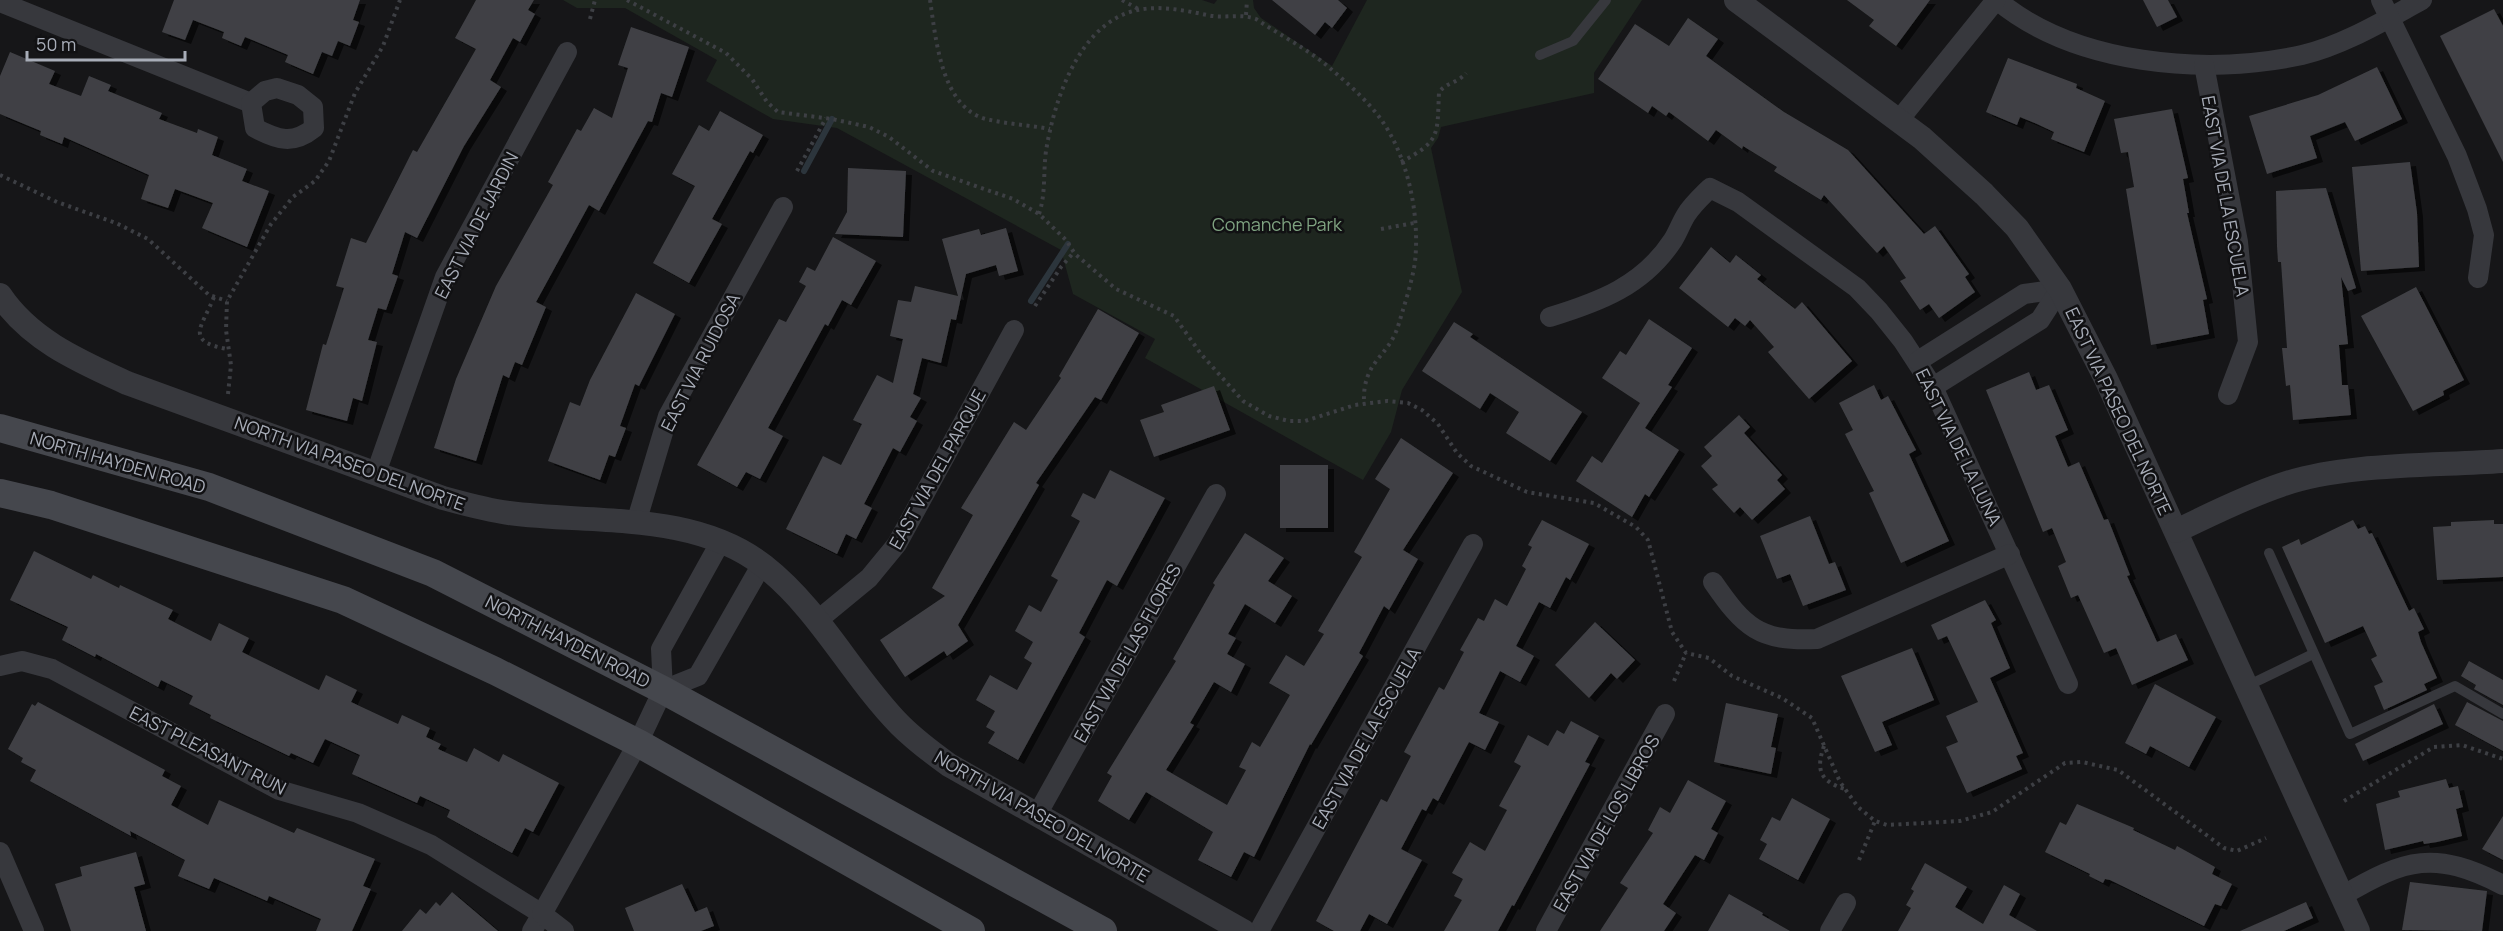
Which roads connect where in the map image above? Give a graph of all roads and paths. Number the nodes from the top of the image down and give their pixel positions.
1 (400, 0) edge
2 (595, 0) edge
3 (627, 0) edge
4 (930, 0) edge
5 (1122, 0) edge
6 (1247, 0) edge
7 (1606, 0) edge
8 (1736, 0) edge
9 (1997, 0) edge
10 (2422, 0) edge
11 (0, 2) edge
12 (1140, 9) junction
13 (2386, 9) edge
14 (1246, 15) junction
15 (590, 19) dead end
16 (567, 52) dead end
17 (1540, 55) dead end
18 (2204, 65) junction
19 (1466, 72) dead end
20 (251, 103) dead end
21 (826, 118) junction
22 (1899, 120) junction
23 (1050, 129) junction
24 (1401, 162) junction
25 (797, 171) dead end
26 (0, 174) edge
27 (783, 207) dead end
28 (1039, 214) junction
29 (1414, 223) junction
30 (1381, 229) dead end
31 (1074, 252) junction
32 (2478, 278) dead end
33 (2060, 289) junction
34 (0, 295) edge
35 (214, 297) junction
36 (227, 301) junction
37 (1035, 306) dead end
38 (1550, 317) dead end
39 (1014, 330) dead end
40 (227, 350) junction
41 (1917, 361) junction
42 (1933, 387) junction
43 (228, 394) dead end
44 (2228, 395) dead end
45 (1364, 404) junction
46 (0, 428) edge
47 (2503, 461) edge
48 (376, 473) junction
49 (0, 493) edge
50 (1216, 494) dead end
51 (636, 523) junction
52 (2176, 531) junction
53 (721, 541) junction
54 (1473, 544) dead end
55 (2269, 553) dead end
56 (2010, 554) junction
57 (762, 564) junction
58 (1713, 582) dead end
59 (818, 620) junction
60 (1686, 653) junction
61 (2313, 654) junction
62 (0, 666) edge
63 (1674, 681) dead end
64 (2068, 684) dead end
65 (2247, 686) junction
66 (663, 690) junction
67 (1665, 714) dead end
68 (2503, 714) edge
69 (638, 742) junction
70 (1824, 745) junction
71 (2503, 759) edge
72 (1846, 789) junction
73 (2344, 801) dead end
74 (1038, 813) junction
75 (1875, 821) junction
76 (2266, 838) dead end
77 (0, 852) edge
78 (1859, 860) dead end
79 (2503, 885) edge
80 (2342, 896) junction
81 (1846, 903) dead end
82 (542, 914) junction
83 (34, 931) edge
84 (532, 931) edge
85 (564, 931) edge
86 (971, 931) edge
87 (1103, 931) edge
88 (1243, 931) edge
89 (1259, 931) edge
90 (1546, 931) edge
91 (1830, 931) edge
92 (2358, 931) edge

1 - 36 path
2 - 15 path
3 - 21 path
4 - 23 path
5 - 12 path
6 - 14 path
7 - 17 lane
8 - 22 street, EAST VIA PASEO DEL NORTE
9 - 18 street
9 - 22 street
10 - 13 street
11 - 20 street
12 - 14 path
12 - 23 path
13 - 18 street
13 - 32 street
14 - 24 path
16 - 48 street, EAST VIA DE JARDIN
18 - 44 street, EAST VIA DE LA ESCUELA
19 - 24 path
21 - 25 path
21 - 28 path
22 - 33 street, EAST VIA PASEO DEL NORTE
23 - 28 path
24 - 29 path
26 - 35 path
27 - 51 street, EAST VIA RUIDOSA
28 - 31 path
29 - 30 path
29 - 45 path
31 - 37 path
31 - 45 path
33 - 41 street
33 - 42 street
33 - 52 street, EAST VIA PASEO DEL NORTE
34 - 48 street, NORTH VIA PASEO DEL NORTE
35 - 36 path
35 - 40 path
36 - 40 path
38 - 41 street, EAST VIA DE LA LUNA
39 - 59 street, EAST VIA DEL PARQUE
40 - 43 path
41 - 42 street, EAST VIA DE LA LUNA
42 - 56 street, EAST VIA DE LA LUNA
45 - 60 path
46 - 66 main road, NORTH HAYDEN ROAD
47 - 52 street
48 - 51 street, NORTH VIA PASEO DEL NORTE
49 - 69 main road
50 - 74 street, EAST VIA DE LAS FLORES
51 - 53 street, NORTH VIA PASEO DEL NORTE
52 - 65 street, EAST VIA PASEO DEL NORTE
53 - 57 street, NORTH VIA PASEO DEL NORTE
53 - 66 street
54 - 89 street, EAST VIA DE LA ESCUELA
55 - 61 lane
56 - 58 street
56 - 64 street, EAST VIA DE LA LUNA
57 - 59 street, NORTH VIA PASEO DEL NORTE
57 - 66 street
59 - 74 street, NORTH VIA PASEO DEL NORTE
60 - 63 path
60 - 70 path
61 - 65 lane
61 - 68 lane
62 - 82 street, EAST PLEASANT RUN
65 - 80 street, EAST VIA PASEO DEL NORTE
66 - 69 street
66 - 87 main road, NORTH HAYDEN ROAD
67 - 90 street, EAST VIA DE LOS LIBROS
69 - 82 street
69 - 86 main road
70 - 72 path
70 - 72 path
71 - 73 path
72 - 75 path
74 - 88 street, NORTH VIA PASEO DEL NORTE
75 - 76 path
75 - 78 path
77 - 83 street
79 - 80 street
80 - 92 street, EAST VIA PASEO DEL NORTE
81 - 91 street
82 - 84 street
82 - 85 street, EAST PLEASANT RUN

